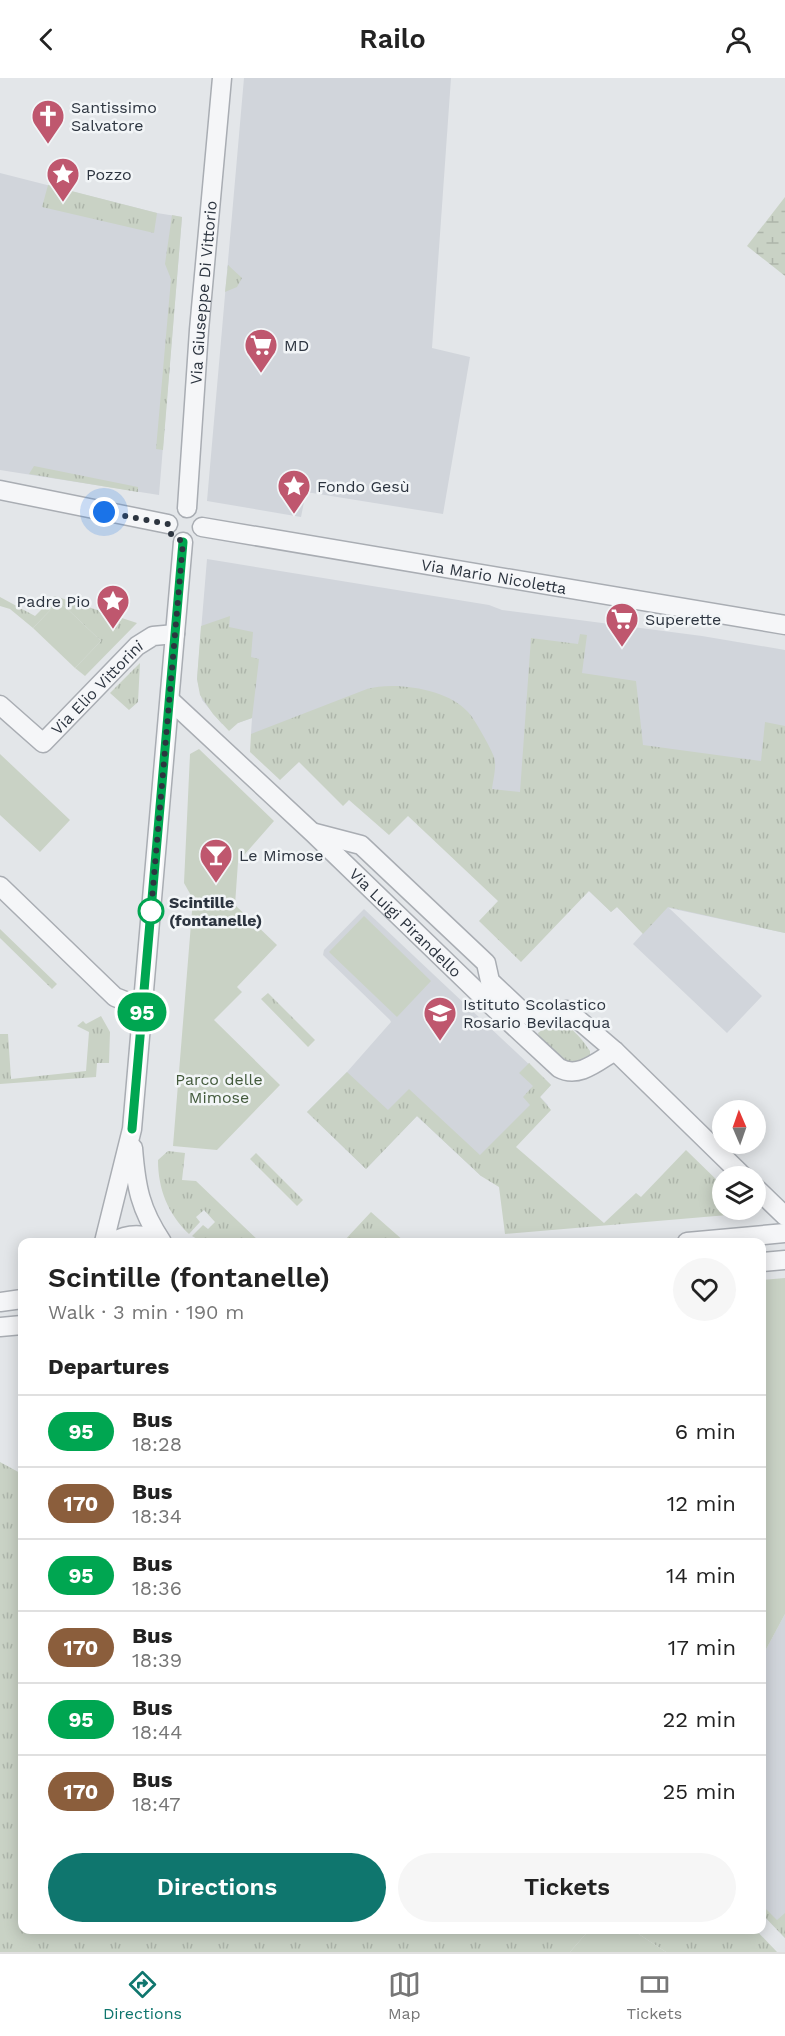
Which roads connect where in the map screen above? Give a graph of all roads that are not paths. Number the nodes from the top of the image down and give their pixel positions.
1 (222, 78) edge
2 (0, 490) edge
3 (187, 508) junction
4 (168, 524) junction
5 (202, 528) junction
6 (183, 542) junction
7 (785, 625) edge
8 (175, 634) junction
9 (170, 700) junction
10 (0, 705) edge
11 (313, 833) junction
12 (0, 886) edge
13 (143, 1008) junction
14 (615, 1051) junction
15 (132, 1129) junction
16 (733, 1166) edge
17 (766, 1198) edge
18 (785, 1216) edge
19 (785, 1233) edge
20 (105, 1238) edge
21 (121, 1238) edge
22 (153, 1238) edge
23 (158, 1238) edge
24 (731, 1238) edge
25 (785, 1260) edge
26 (766, 1262) edge
27 (18, 1300) edge
28 (0, 1302) edge
29 (18, 1325) edge
30 (0, 1327) edge

1 - 3 street, Via Giuseppe Di Vittorio
2 - 4 street
3 - 4 street
3 - 5 street
4 - 6 street
5 - 6 street
5 - 7 street, Via Mario Nicoletta
6 - 8 street
8 - 9 street
8 - 10 street, Via Elio Vittorini
9 - 11 street, Via Luigi Pirandello
9 - 13 street
11 - 14 street, Via Luigi Pirandello
11 - 14 street, Via Luigi Pirandello
12 - 13 street
13 - 15 street
14 - 16 street, Via Luigi Pirandello
15 - 20 street
15 - 23 street
17 - 18 street
19 - 24 street
21 - 22 street
25 - 26 street
27 - 28 street
29 - 30 street

